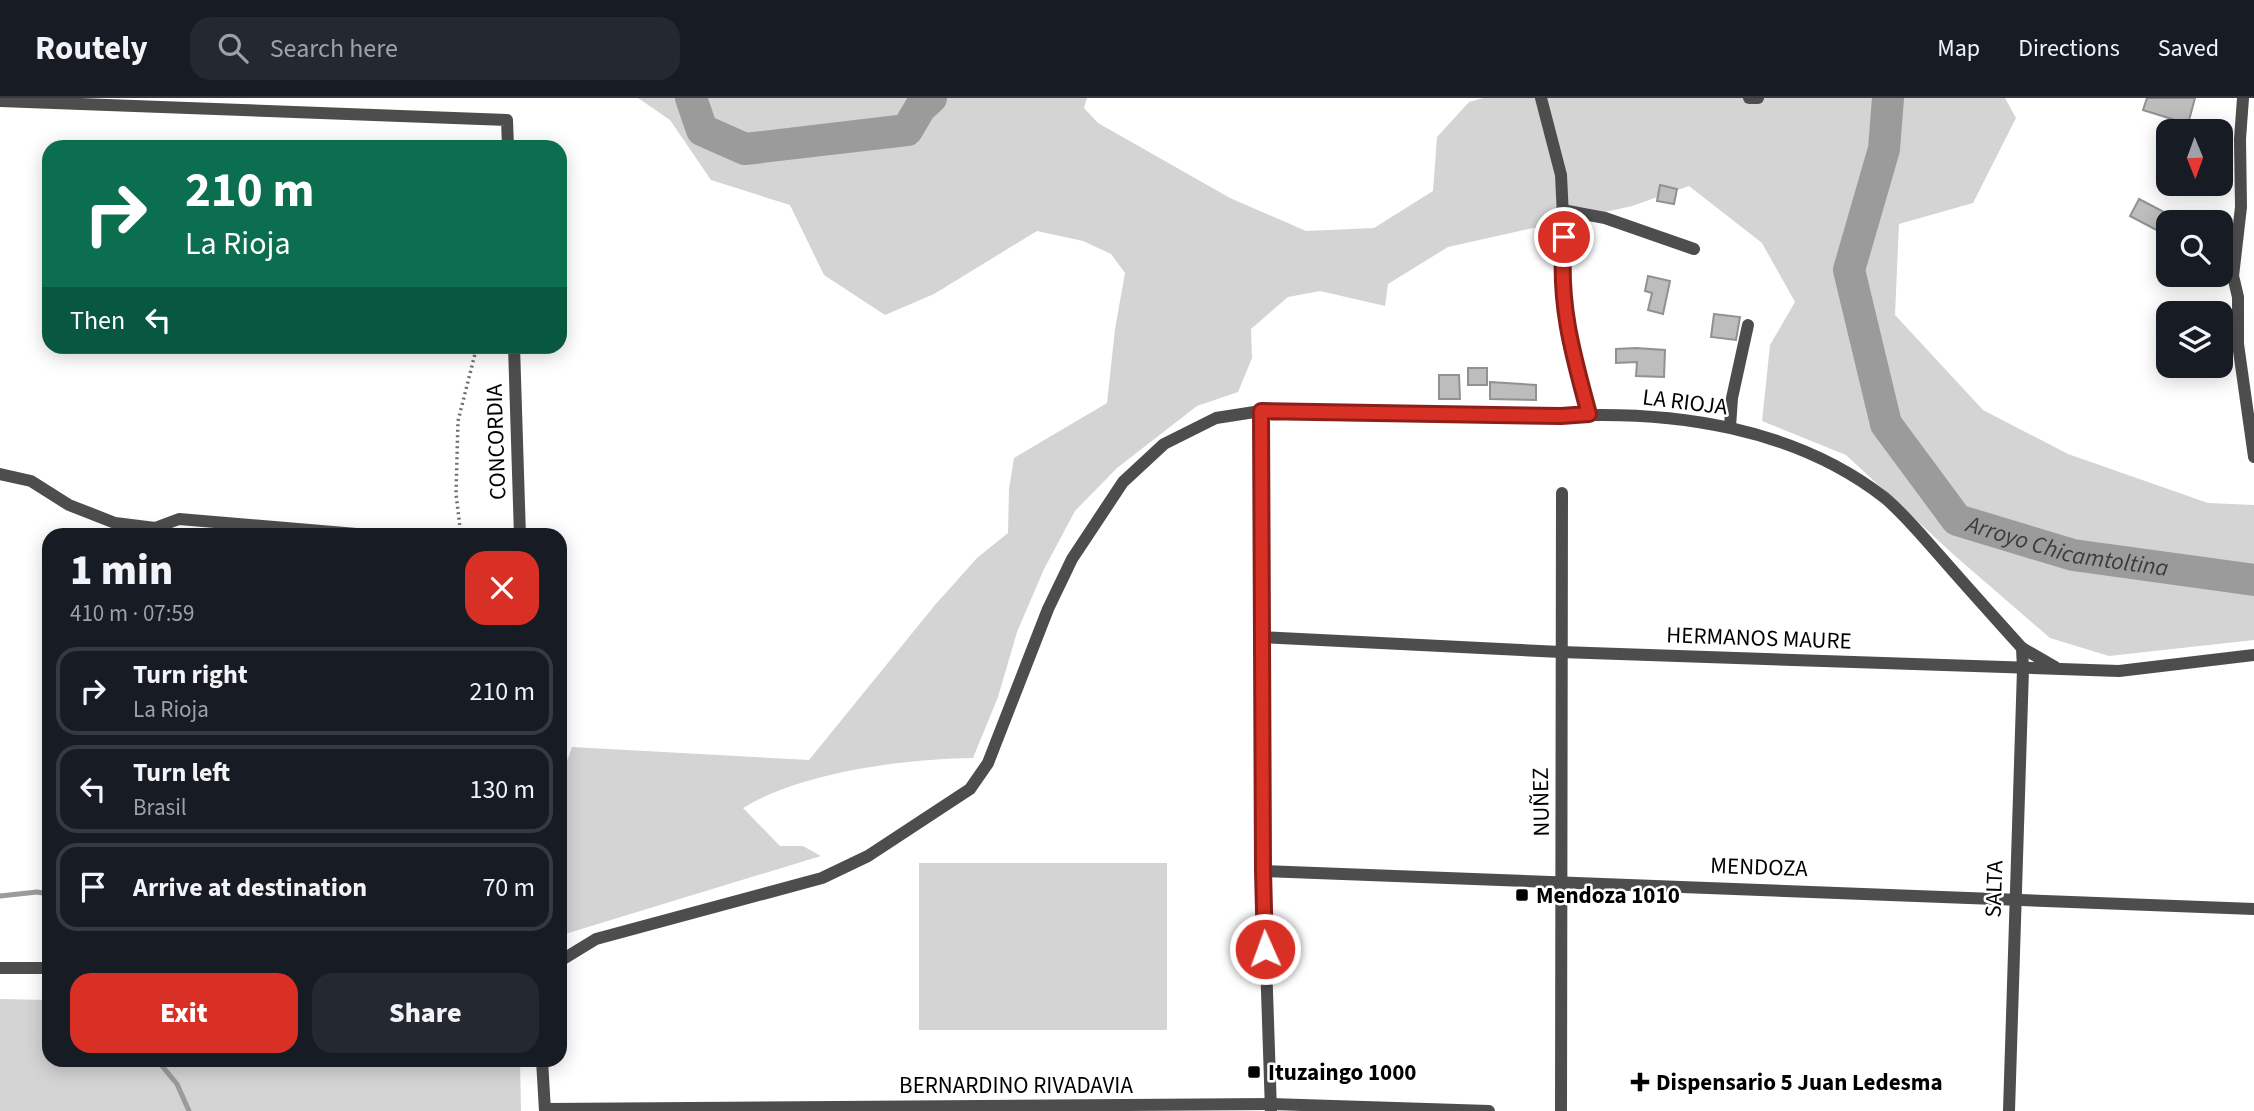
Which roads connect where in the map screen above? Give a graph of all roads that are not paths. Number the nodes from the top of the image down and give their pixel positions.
1 (1541, 98) edge
2 (1749, 98) edge
3 (1758, 98) edge
4 (2243, 98) edge
5 (49, 100) edge
6 (0, 101) edge
7 (508, 140) edge
8 (1562, 210) junction
9 (1694, 249) dead end
10 (1748, 324) dead end
11 (514, 354) edge
12 (2243, 378) junction
13 (2254, 386) edge
14 (1261, 411) junction
15 (1589, 414) junction
16 (1730, 427) junction
17 (2254, 457) edge
18 (0, 474) edge
19 (1562, 493) dead end
20 (155, 528) edge
21 (155, 528) edge
22 (285, 528) edge
23 (520, 528) edge
24 (1261, 637) junction
25 (2022, 648) junction
26 (1561, 652) junction
27 (2254, 655) edge
28 (2023, 669) junction
29 (2061, 670) junction
30 (1263, 871) junction
31 (1563, 881) junction
32 (2014, 898) junction
33 (2254, 909) edge
34 (567, 957) edge
35 (0, 968) edge
36 (42, 968) edge
37 (542, 1067) edge
38 (1101, 1108) edge
39 (1271, 1108) edge
40 (966, 1109) edge
41 (545, 1110) edge
42 (677, 1110) edge
43 (1489, 1111) edge
44 (1561, 1111) edge
45 (2009, 1111) edge

1 - 8 street
2 - 3 street
4 - 12 street
5 - 6 street
5 - 7 street
8 - 9 street
8 - 15 street
10 - 16 street
11 - 23 street, CONCORDIA
12 - 13 street
12 - 17 street
14 - 15 street, LA RIOJA
14 - 24 street
14 - 34 street, LA RIOJA
15 - 16 street, LA RIOJA
16 - 25 street, LA RIOJA
18 - 21 street
19 - 26 street, NUÑEZ
20 - 22 street
24 - 26 street, HERMANOS MAURE
24 - 30 street
25 - 28 street
25 - 29 street, LA RIOJA
26 - 28 street, HERMANOS MAURE
26 - 31 street, NUÑEZ
27 - 29 street, HERMANOS MAURE
28 - 29 street, HERMANOS MAURE
28 - 32 street, SALTA
30 - 31 street, MENDOZA
30 - 39 street
31 - 32 street, MENDOZA
31 - 44 street, NUÑEZ
32 - 33 street, MENDOZA
32 - 45 street, SALTA
35 - 36 street
37 - 41 street
38 - 39 street, BERNARDINO RIVADAVIA
38 - 40 street, BERNARDINO RIVADAVIA
39 - 43 street, BERNARDINO RIVADAVIA
40 - 42 street, BERNARDINO RIVADAVIA
41 - 42 street, BERNARDINO RIVADAVIA

